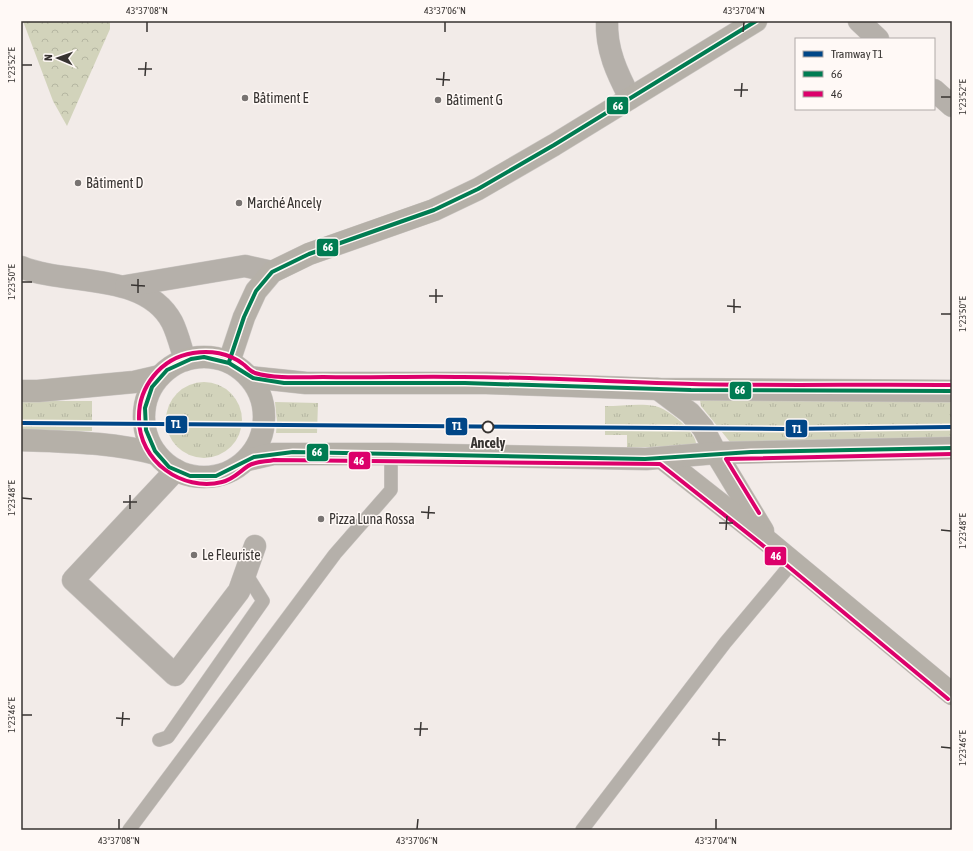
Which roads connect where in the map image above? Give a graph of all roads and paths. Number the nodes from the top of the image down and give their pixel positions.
1 (607, 21) edge
2 (756, 21) edge
3 (859, 21) edge
4 (877, 38) edge
5 (935, 91) edge
6 (630, 98) junction
7 (952, 106) edge
8 (21, 267) edge
9 (272, 272) junction
10 (126, 286) junction
11 (185, 360) junction
12 (228, 362) junction
13 (160, 376) junction
14 (249, 377) junction
15 (658, 389) junction
16 (21, 390) edge
17 (952, 391) edge
18 (21, 440) edge
19 (952, 448) edge
20 (716, 453) junction
21 (156, 454) junction
22 (391, 454) junction
23 (662, 458) junction
24 (247, 460) junction
25 (176, 470) junction
26 (770, 543) junction
27 (255, 546) dead end
28 (792, 563) junction
29 (245, 572) junction
30 (952, 694) edge
31 (159, 740) dead end
32 (129, 830) edge
33 (582, 830) edge

1 - 6 street
2 - 6 main road
3 - 4 street
5 - 7 street
6 - 9 main road
8 - 10 street
9 - 10 street
9 - 12 main road
10 - 11 street
11 - 12 main road
11 - 13 main road
12 - 14 main road
13 - 16 main road
13 - 21 main road
14 - 15 main road
14 - 24 main road
15 - 17 main road
15 - 20 main road
18 - 21 main road
19 - 20 main road
20 - 23 main road
20 - 26 main road
21 - 25 main road
22 - 23 main road
22 - 24 main road
22 - 32 lane
23 - 26 main road
24 - 25 main road
25 - 29 street
26 - 28 main road
27 - 29 street
28 - 30 main road
28 - 33 lane
29 - 31 lane

